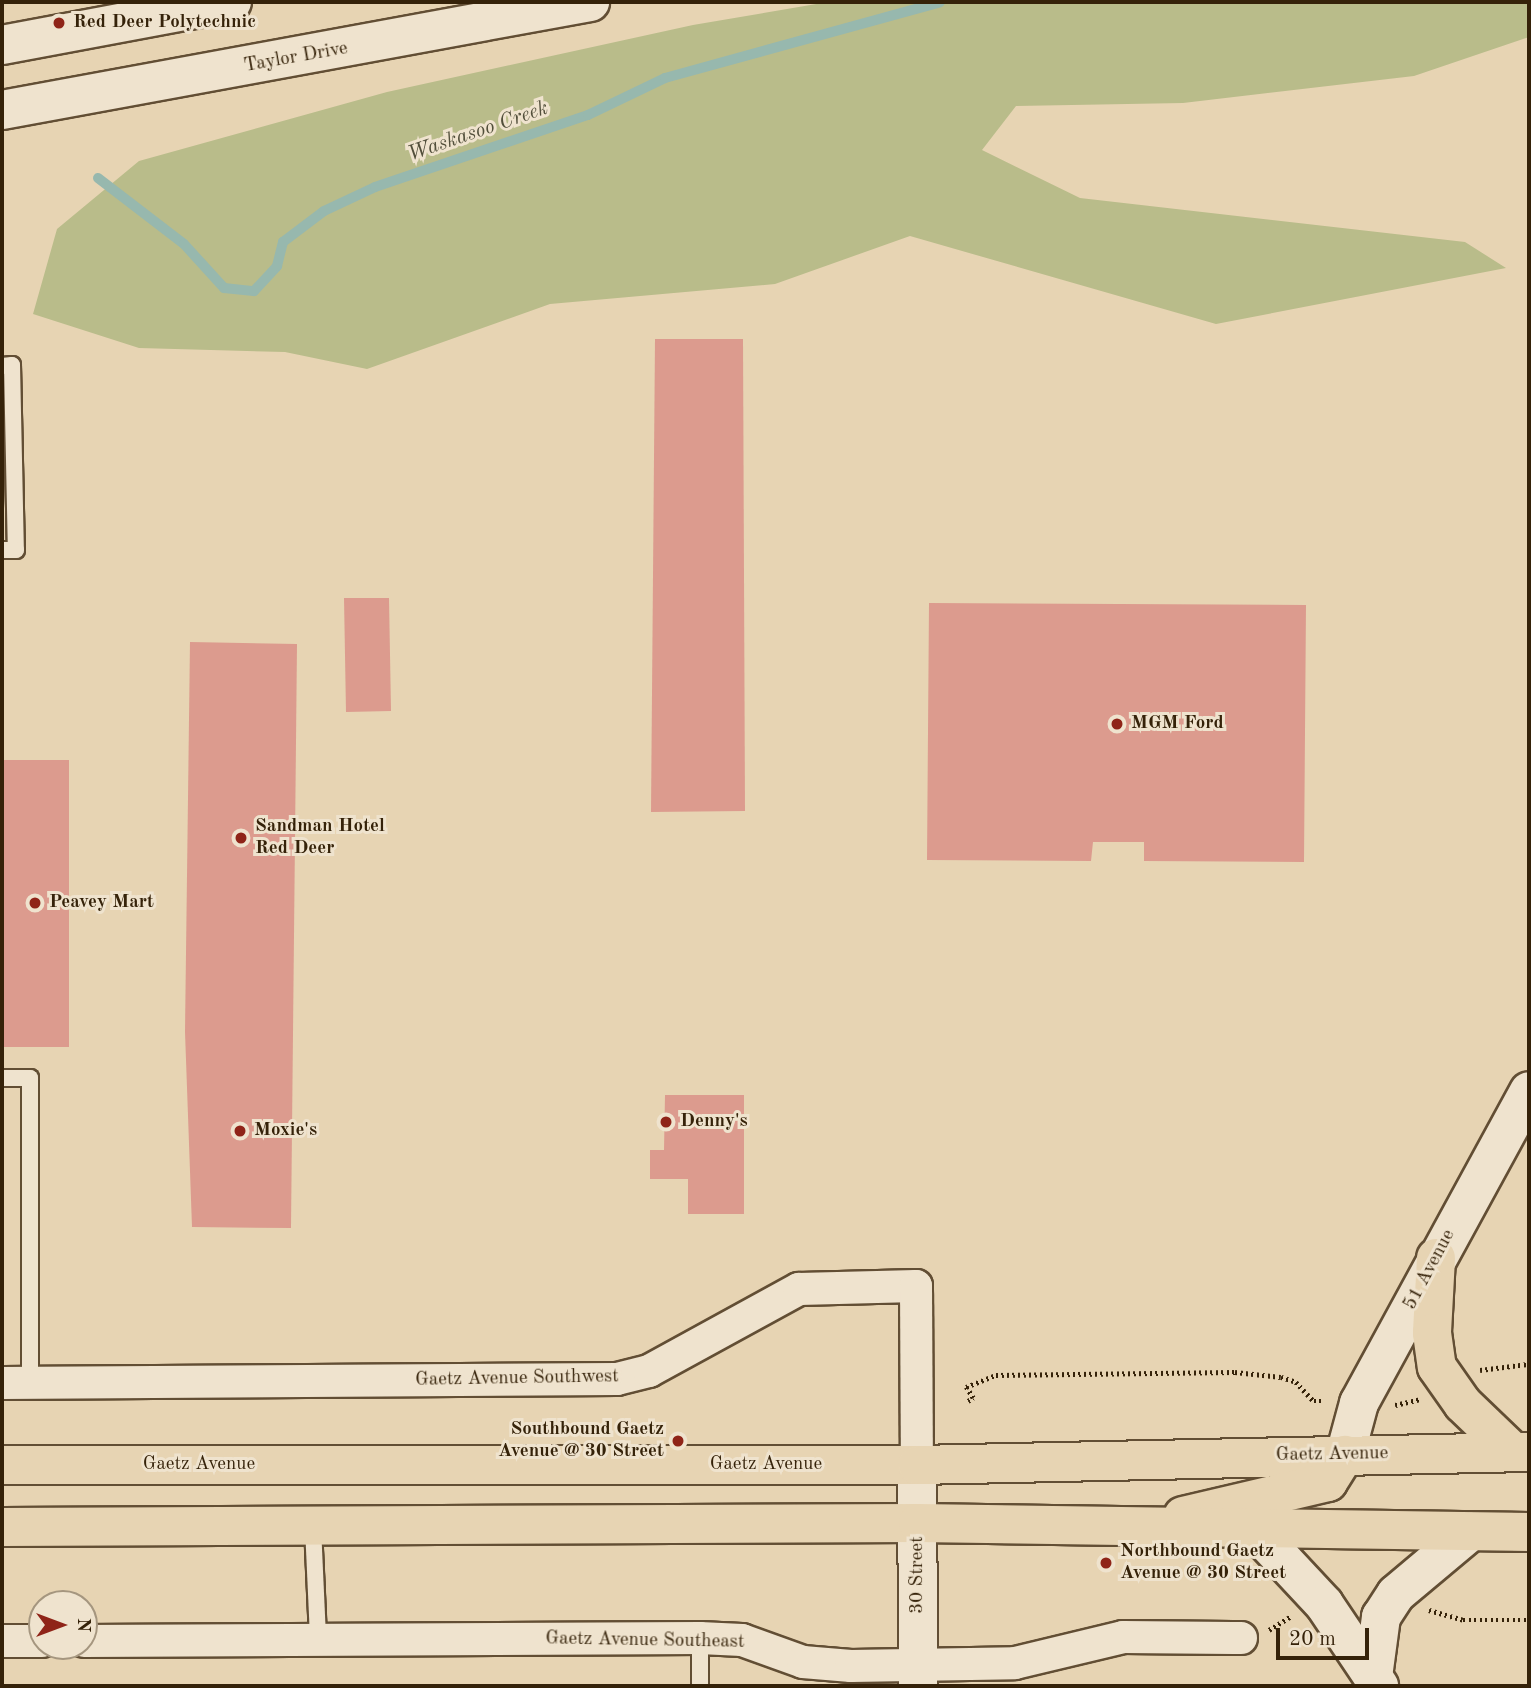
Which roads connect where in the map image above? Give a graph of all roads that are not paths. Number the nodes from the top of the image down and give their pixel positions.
1 (232, 2) edge
2 (590, 2) edge
3 (2, 45) edge
4 (2, 110) edge
5 (2, 366) edge
6 (2, 550) edge
7 (2, 1078) edge
8 (1529, 1091) edge
9 (1436, 1258) junction
10 (16, 1383) edge
11 (1521, 1452) edge
12 (1345, 1455) junction
13 (2, 1465) edge
14 (917, 1465) junction
15 (918, 1523) junction
16 (1147, 1526) junction
17 (2, 1527) edge
18 (313, 1527) junction
19 (1254, 1529) junction
20 (1471, 1532) junction
21 (1529, 1532) edge
22 (700, 1638) junction
23 (1241, 1638) dead end
24 (318, 1639) junction
25 (2, 1641) edge
26 (28, 1641) edge
27 (98, 1641) edge
28 (918, 1675) edge
29 (1376, 1682) edge
30 (700, 1686) edge

1 - 3 street
2 - 4 street, Taylor Drive
5 - 6 lane
7 - 10 lane
8 - 9 street, 51 Avenue
9 - 11 main road
9 - 12 street, 51 Avenue
10 - 14 street, Gaetz Avenue Southwest
11 - 12 main road, Gaetz Avenue
12 - 14 main road, Gaetz Avenue
12 - 16 main road
13 - 14 main road, Gaetz Avenue
14 - 15 street, 30 Street
15 - 16 main road
15 - 18 main road
15 - 28 street, 30 Street
16 - 19 main road
17 - 18 main road
18 - 24 lane
19 - 20 main road
19 - 29 street
20 - 21 main road
20 - 29 street
22 - 24 street, Gaetz Avenue Southeast
22 - 28 street, Gaetz Avenue Southeast
22 - 30 lane
23 - 28 street, Gaetz Avenue Southeast
24 - 27 street, Gaetz Avenue Southeast
25 - 26 street

